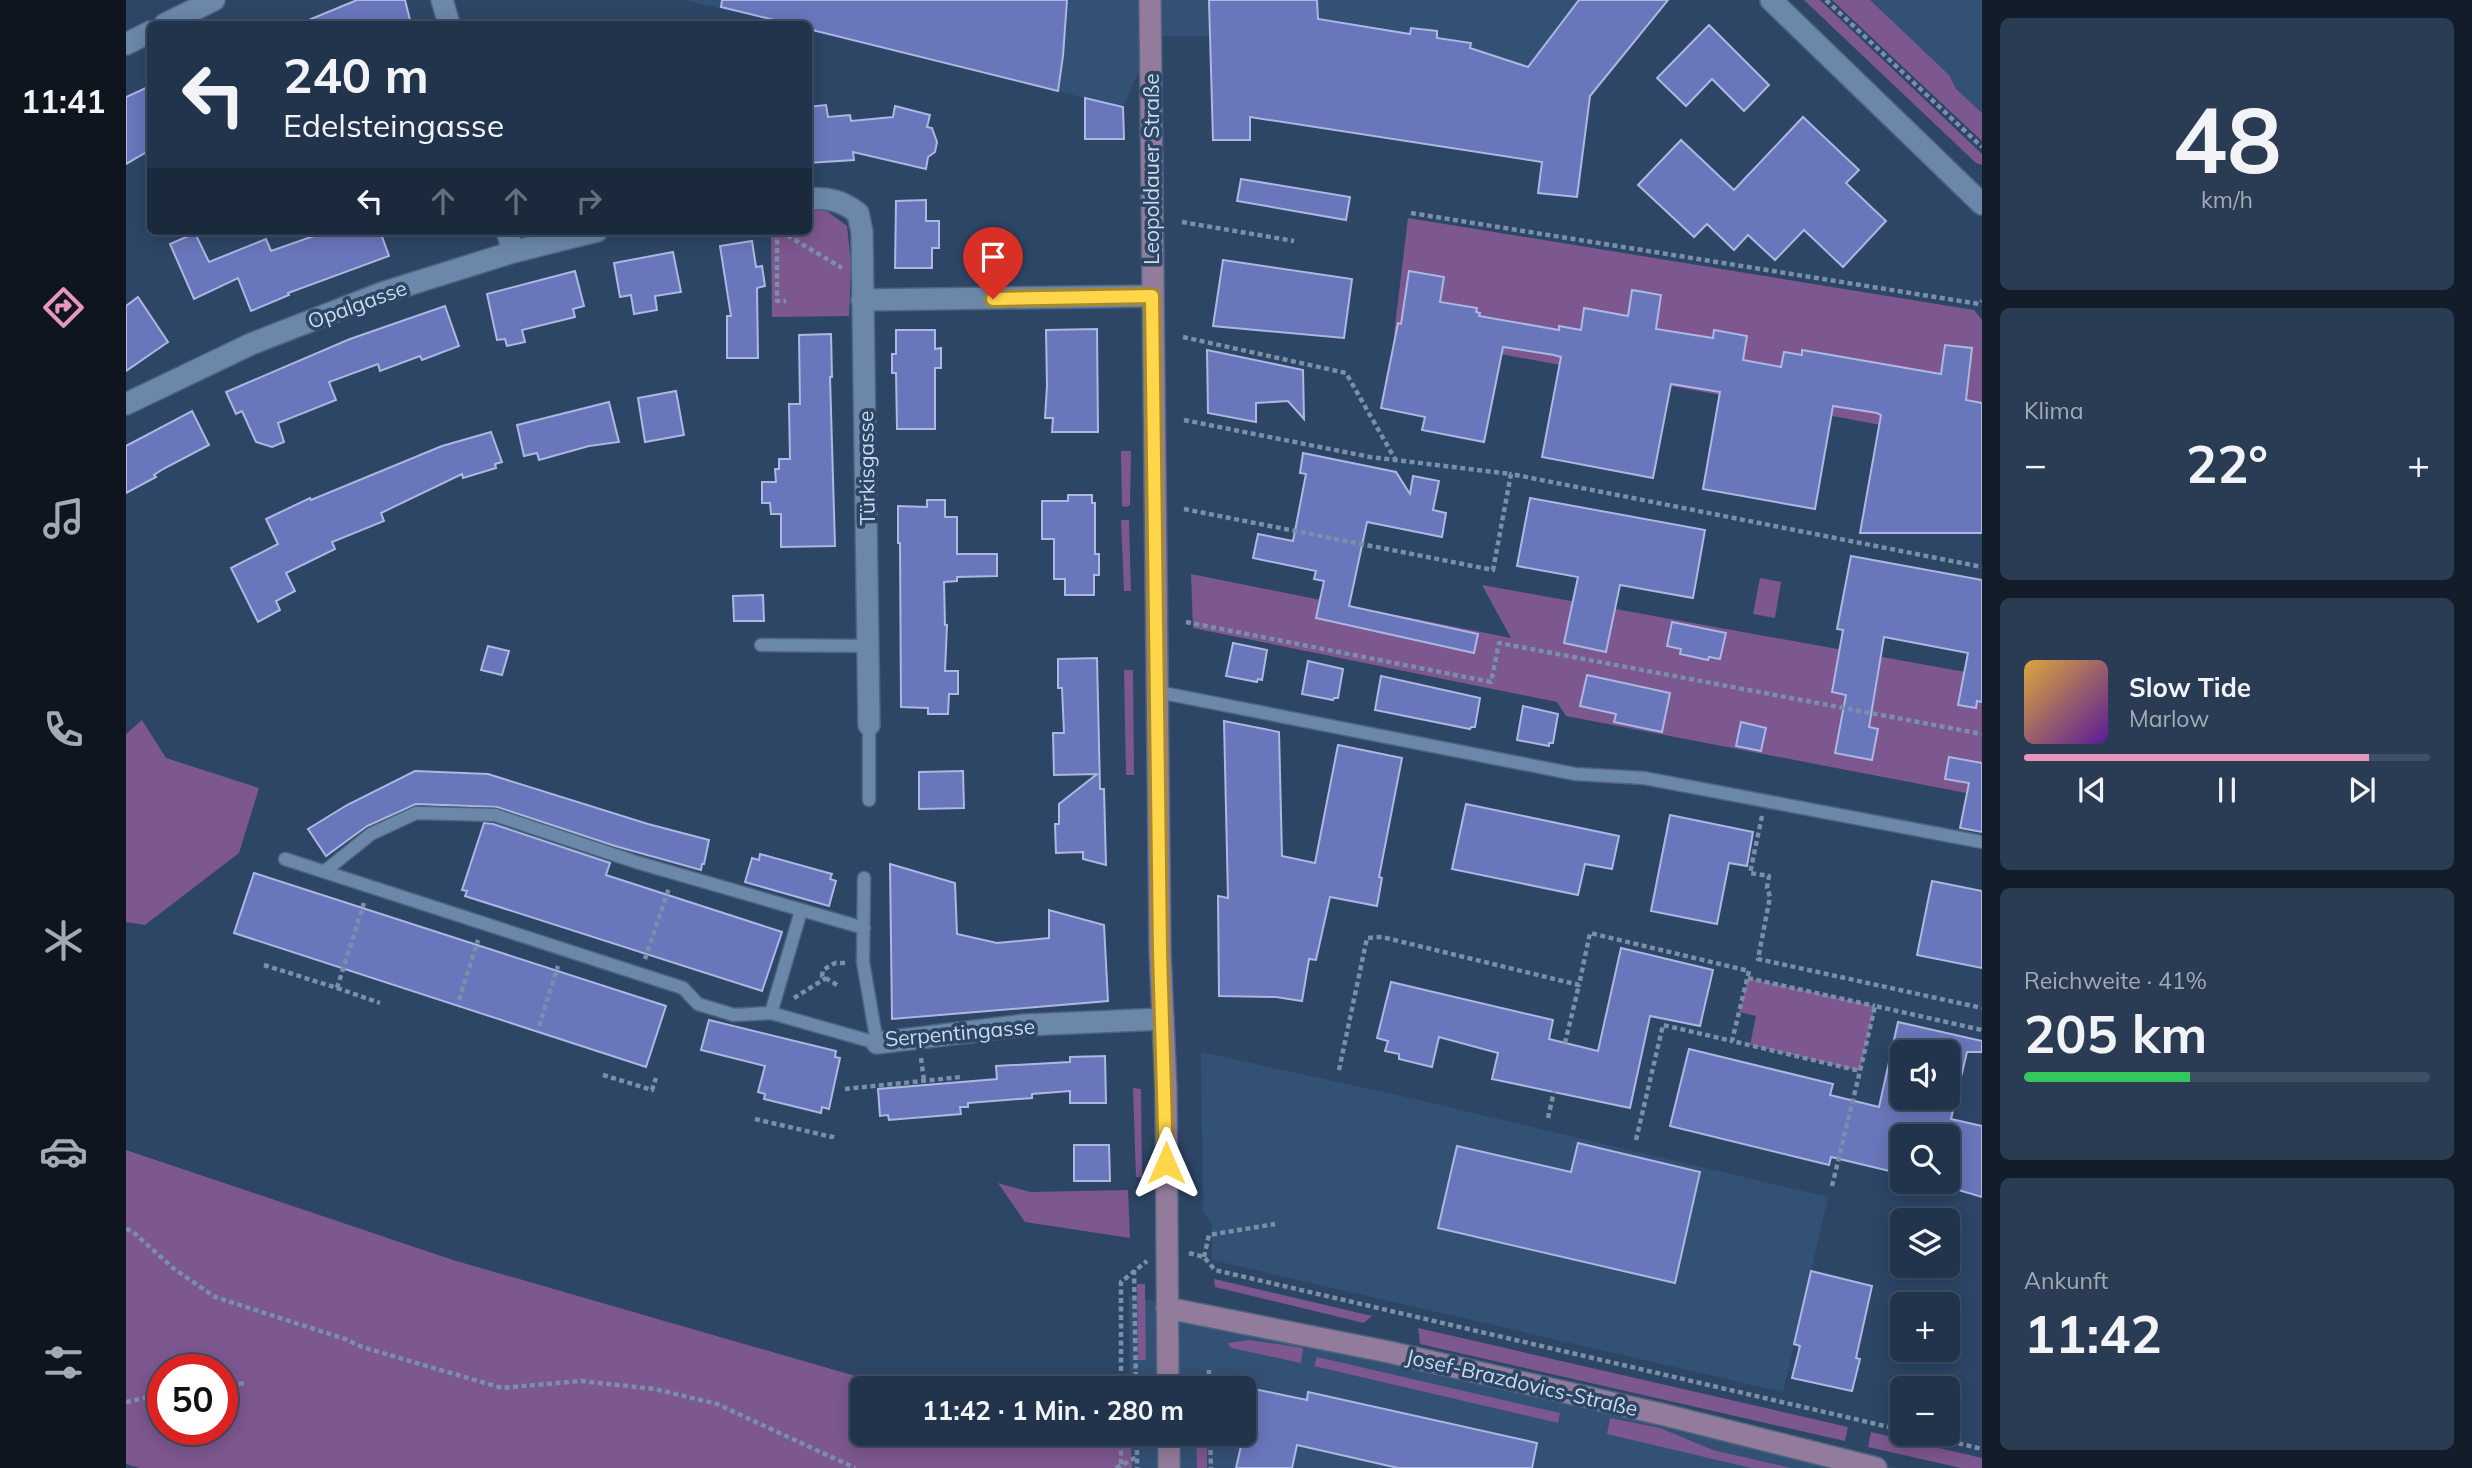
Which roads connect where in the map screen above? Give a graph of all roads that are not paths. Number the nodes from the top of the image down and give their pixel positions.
1 (214, 0) edge
2 (442, 0) edge
3 (1150, 0) edge
4 (1771, 0) edge
5 (171, 21) edge
6 (448, 21) edge
7 (147, 34) edge
8 (126, 44) edge
9 (812, 199) edge
10 (1982, 204) edge
11 (562, 235) edge
12 (510, 241) edge
13 (1152, 296) junction
14 (862, 300) junction
15 (126, 404) edge
16 (869, 641) junction
17 (761, 645) dead end
18 (1158, 692) junction
19 (869, 725) joint
20 (869, 800) dead end
21 (1982, 842) edge
22 (285, 859) dead end
23 (325, 871) junction
24 (864, 878) dead end
25 (801, 911) junction
26 (864, 928) junction
27 (771, 1013) junction
28 (1163, 1019) junction
29 (877, 1043) junction
30 (1167, 1308) junction
31 (1168, 1376) edge
32 (1169, 1446) edge
33 (1169, 1468) edge
34 (1875, 1468) edge

1 - 5 street
2 - 6 street
3 - 13 main road, Leopoldauer Straße
4 - 10 street
7 - 8 street
9 - 14 street
11 - 12 street, Opalgasse
12 - 15 street, Opalgasse
13 - 14 street
13 - 18 main road, Leopoldauer Straße
14 - 16 street, Türkisgasse
16 - 17 lane
16 - 19 street, Türkisgasse
18 - 21 lane
18 - 28 main road, Leopoldauer Straße
19 - 20 lane
22 - 23 lane
23 - 25 lane
23 - 27 lane
24 - 26 lane, Serpentingasse
25 - 26 lane
25 - 27 lane
26 - 29 lane, Serpentingasse
27 - 29 lane
28 - 29 street, Serpentingasse
28 - 30 main road, Leopoldauer Straße
30 - 31 main road, Leopoldauer Straße
30 - 34 main road, Josef-Brazdovics-Straße
32 - 33 main road

